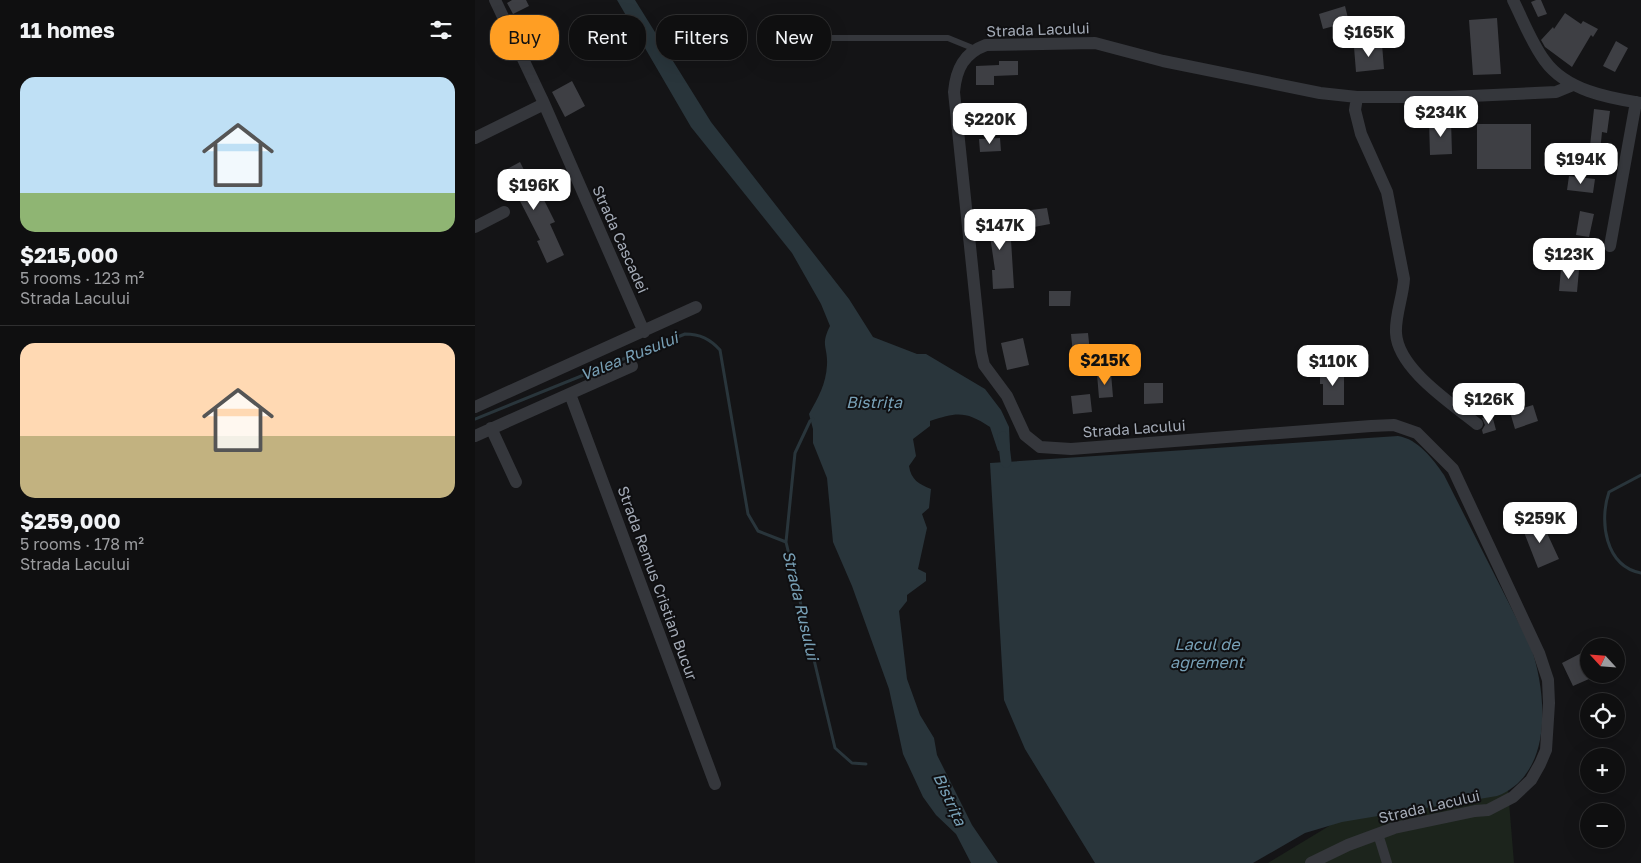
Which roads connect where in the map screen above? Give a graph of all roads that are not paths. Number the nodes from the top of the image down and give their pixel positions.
1 (495, 0) edge
2 (1513, 0) edge
3 (831, 38) edge
4 (975, 49) junction
5 (1573, 85) junction
6 (1357, 97) junction
7 (1639, 102) edge
8 (544, 104) junction
9 (475, 138) edge
10 (504, 212) dead end
11 (475, 227) edge
12 (1610, 246) dead end
13 (696, 307) dead end
14 (644, 332) junction
15 (632, 366) dead end
16 (570, 394) junction
17 (475, 407) edge
18 (1477, 424) dead end
19 (491, 428) junction
20 (475, 436) edge
21 (516, 482) dead end
22 (715, 784) dead end
23 (1378, 834) junction
24 (1386, 862) edge
25 (1311, 863) edge

1 - 8 street, Strada Cascadei
2 - 5 street
3 - 4 lane
4 - 6 street, Strada Lacului
4 - 23 street, Strada Lacului
5 - 6 street, Strada Lacului
5 - 7 street
6 - 18 street
7 - 12 street
8 - 9 street
8 - 14 street, Strada Cascadei
10 - 11 street
13 - 14 street
14 - 17 street
15 - 16 street
16 - 19 street
16 - 22 street, Strada Remus Cristian Bucur
19 - 20 street
19 - 21 street
23 - 24 street
23 - 25 street, Strada Lacului

